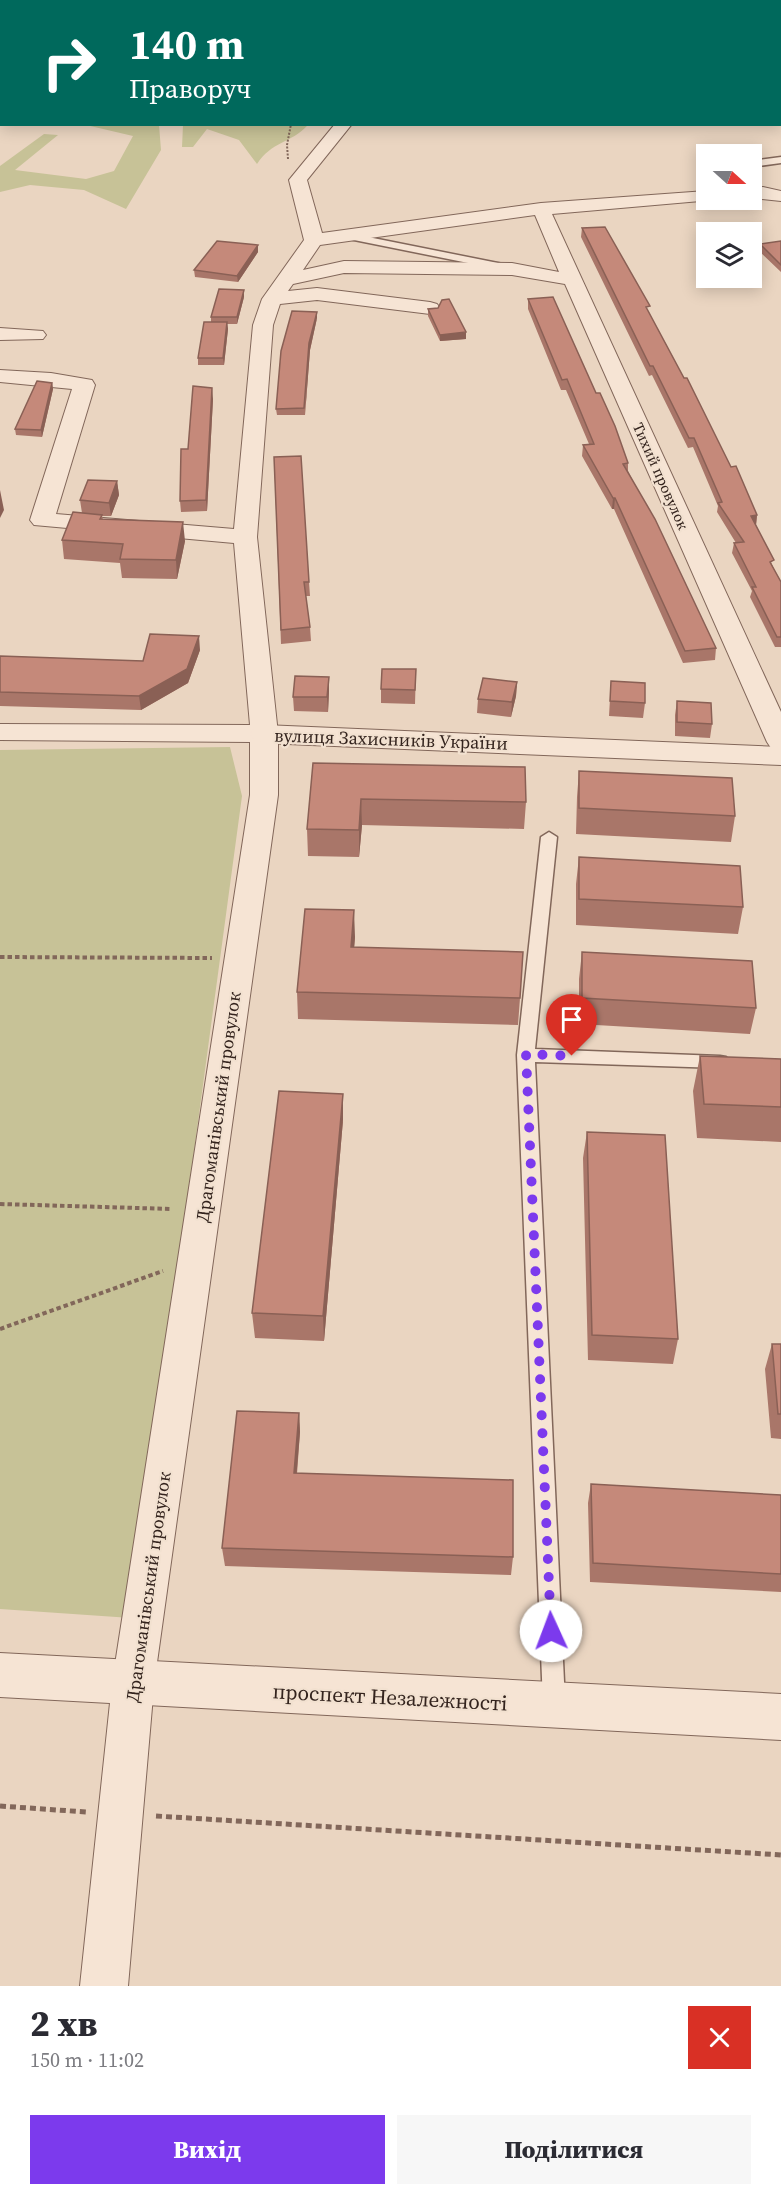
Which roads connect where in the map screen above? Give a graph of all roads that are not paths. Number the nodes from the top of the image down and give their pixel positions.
1 (342, 126) edge
2 (781, 160) edge
3 (762, 163) edge
4 (765, 193) edge
5 (696, 197) edge
6 (541, 209) junction
7 (781, 210) edge
8 (348, 236) junction
9 (315, 240) junction
10 (512, 269) junction
11 (573, 280) junction
12 (279, 289) junction
13 (430, 308) edge
14 (0, 334) edge
15 (36, 335) dead end
16 (0, 376) edge
17 (245, 537) junction
18 (0, 732) edge
19 (264, 734) junction
20 (781, 742) edge
21 (781, 756) edge
22 (549, 837) dead end
23 (526, 1054) junction
24 (735, 1062) edge
25 (0, 1675) edge
26 (133, 1684) junction
27 (554, 1705) junction
28 (781, 1717) edge
29 (104, 1986) edge

1 - 9 street
2 - 3 lane
4 - 7 street
5 - 6 street
6 - 8 street
6 - 11 street, Тихий провулок
8 - 9 street
8 - 10 lane
9 - 12 street, Драгоманівський провулок
10 - 11 street
10 - 12 street
11 - 20 street, Тихий провулок
12 - 13 street
12 - 17 street, Драгоманівський провулок
14 - 15 street
16 - 17 street
17 - 19 street, Драгоманівський провулок
18 - 19 street, вулиця Захисників України
19 - 21 street, вулиця Захисників України
19 - 26 street, Драгоманівський провулок
22 - 23 lane
23 - 24 lane
23 - 27 lane
25 - 26 street, проспект Незалежності
26 - 27 street, проспект Незалежності
26 - 29 street, Драгоманівський провулок
27 - 28 street, проспект Незалежності

